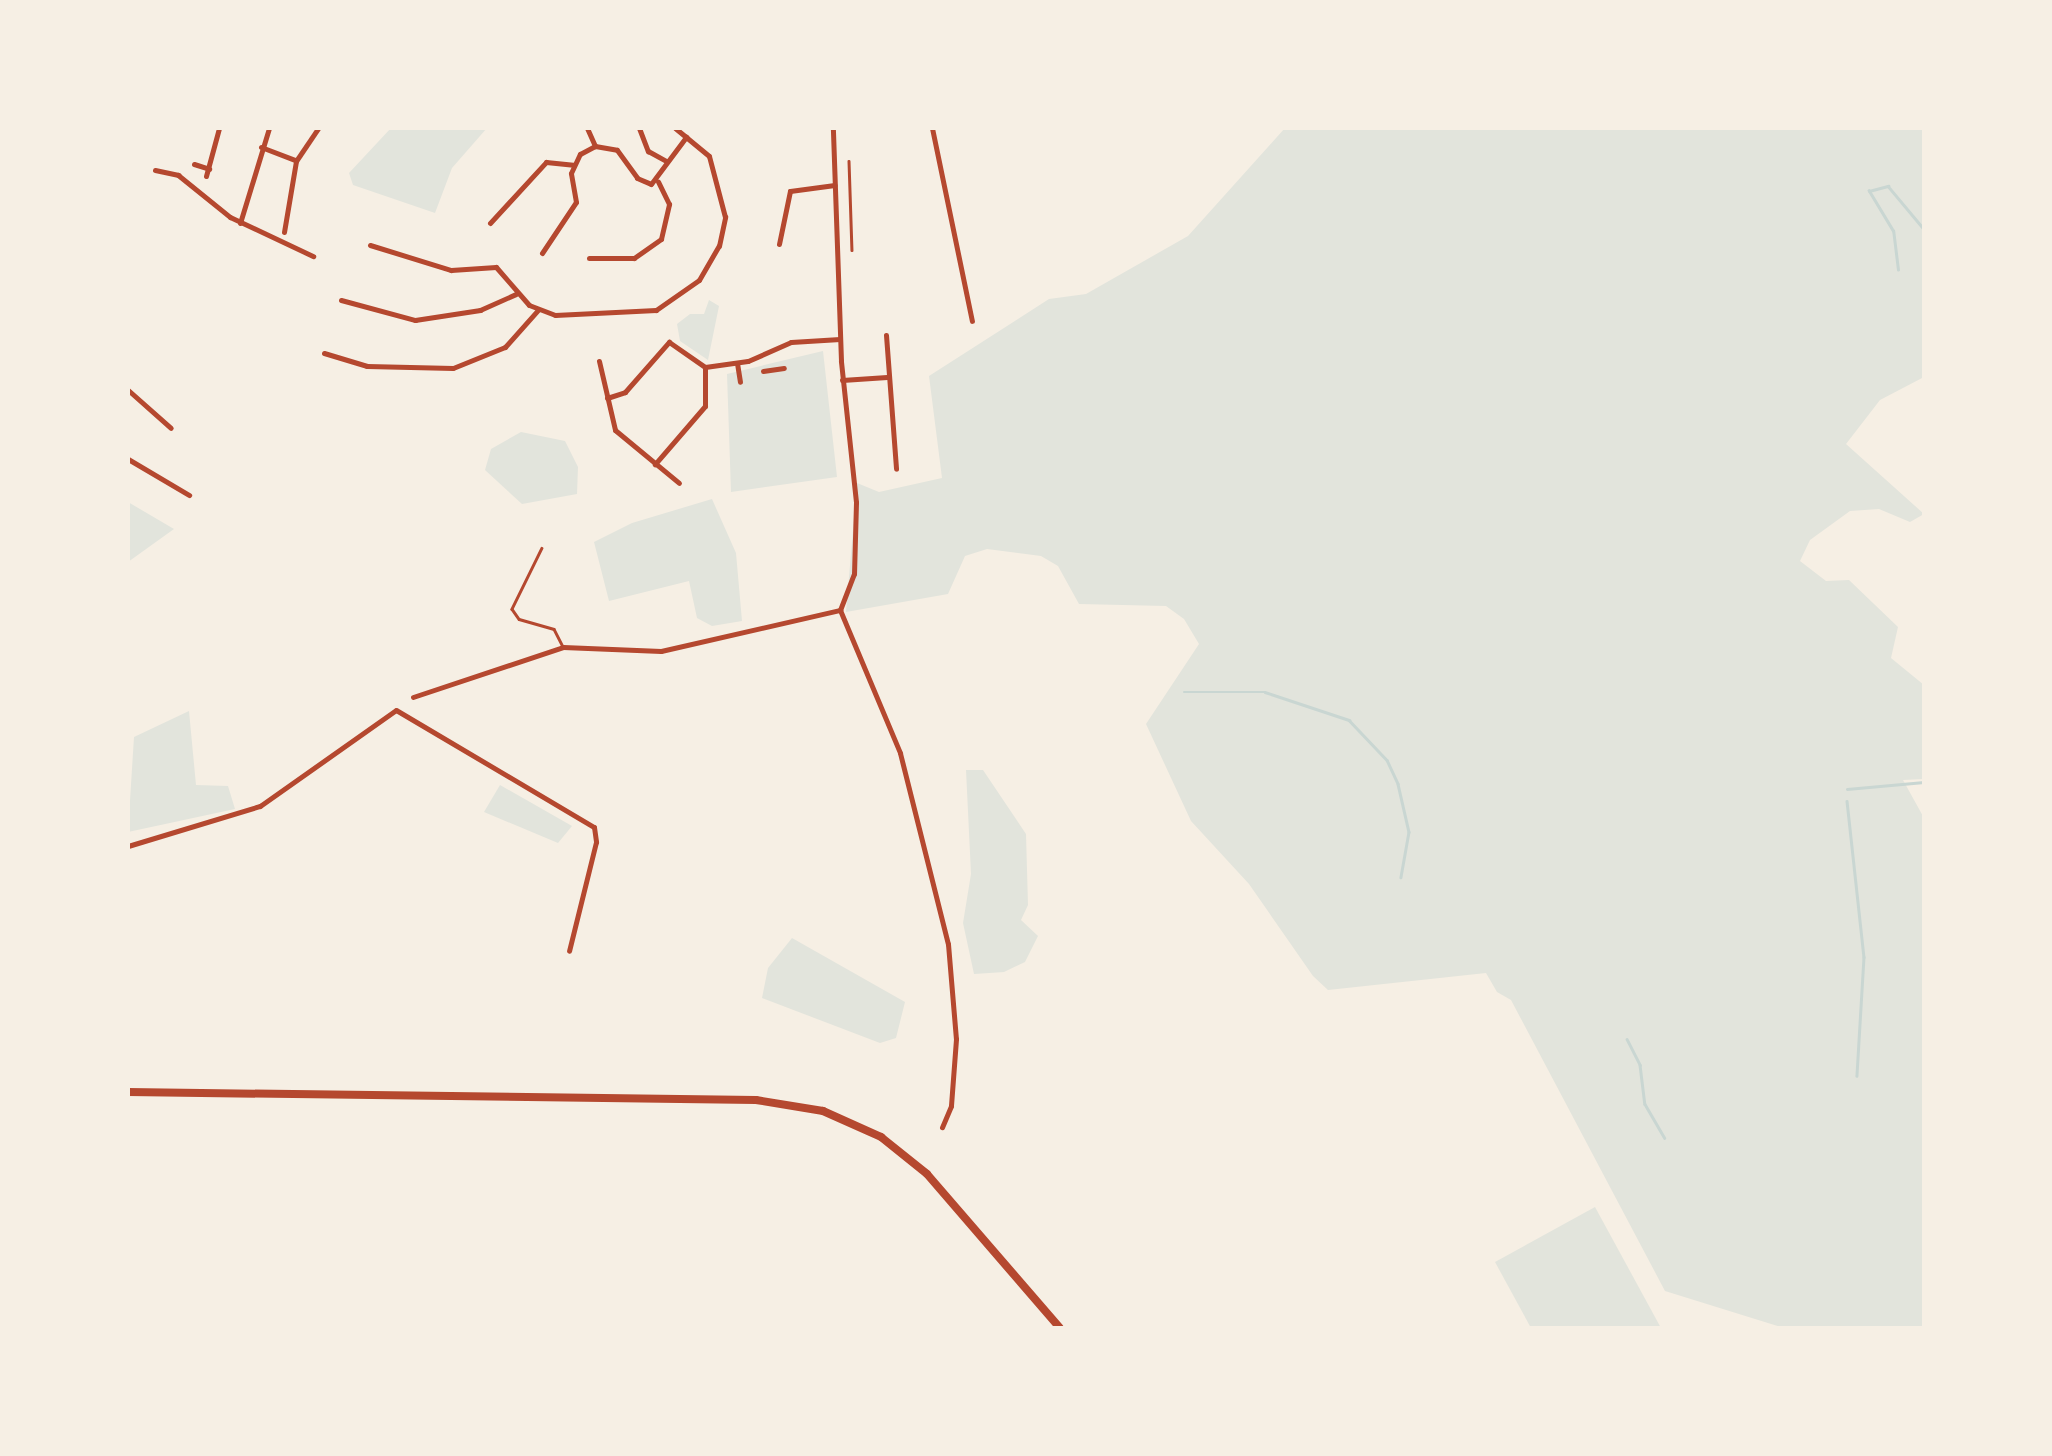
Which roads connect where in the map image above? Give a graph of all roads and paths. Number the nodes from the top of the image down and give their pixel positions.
1 (219, 128) edge
2 (269, 128) edge
3 (318, 128) edge
4 (587, 128) edge
5 (639, 128) edge
6 (676, 128) edge
7 (833, 128) edge
8 (932, 128) edge
9 (686, 137) junction
10 (595, 146) junction
11 (261, 147) junction
12 (296, 161) junction
13 (666, 161) junction
14 (848, 161) dead end
15 (194, 164) dead end
16 (572, 164) junction
17 (155, 170) dead end
18 (658, 182) junction
19 (835, 186) junction
20 (240, 222) junction
21 (490, 223) dead end
22 (284, 232) dead end
23 (779, 244) dead end
24 (370, 245) dead end
25 (852, 250) dead end
26 (542, 253) dead end
27 (313, 256) dead end
28 (589, 258) dead end
29 (517, 294) junction
30 (341, 300) dead end
31 (538, 310) junction
32 (972, 321) dead end
33 (886, 335) dead end
34 (840, 339) junction
35 (324, 353) dead end
36 (599, 361) dead end
37 (737, 363) junction
38 (705, 367) junction
39 (784, 368) dead end
40 (763, 371) dead end
41 (886, 377) junction
42 (842, 380) junction
43 (740, 382) dead end
44 (128, 390) edge
45 (607, 398) junction
46 (171, 428) dead end
47 (128, 459) edge
48 (656, 464) junction
49 (896, 469) dead end
50 (679, 483) dead end
51 (190, 495) dead end
52 (542, 548) dead end
53 (840, 610) junction
54 (563, 648) junction
55 (413, 697) dead end
56 (128, 846) edge
57 (569, 951) dead end
58 (128, 1092) edge
59 (942, 1127) dead end
60 (1060, 1328) edge

1 - 15 street
2 - 11 street
3 - 12 street
4 - 10 street
5 - 13 street
6 - 9 street
7 - 19 street
8 - 32 street
9 - 13 street
9 - 31 street
10 - 16 street
10 - 18 street
11 - 12 street
11 - 20 street
12 - 22 street
13 - 18 street
14 - 25 lane
16 - 21 street
16 - 26 street
17 - 20 street
18 - 28 street
19 - 23 street
19 - 34 street
20 - 27 street
24 - 29 street
29 - 30 street
29 - 31 street
31 - 35 street
33 - 41 street
34 - 37 street
34 - 42 street
36 - 45 street
37 - 38 street
37 - 43 street
38 - 45 street
38 - 48 street
39 - 40 street
41 - 42 street
41 - 49 street
42 - 53 street
44 - 46 street
45 - 48 street
47 - 51 street
48 - 50 street
52 - 54 lane
53 - 54 street
53 - 59 street
54 - 55 street
56 - 57 street
58 - 60 main road

